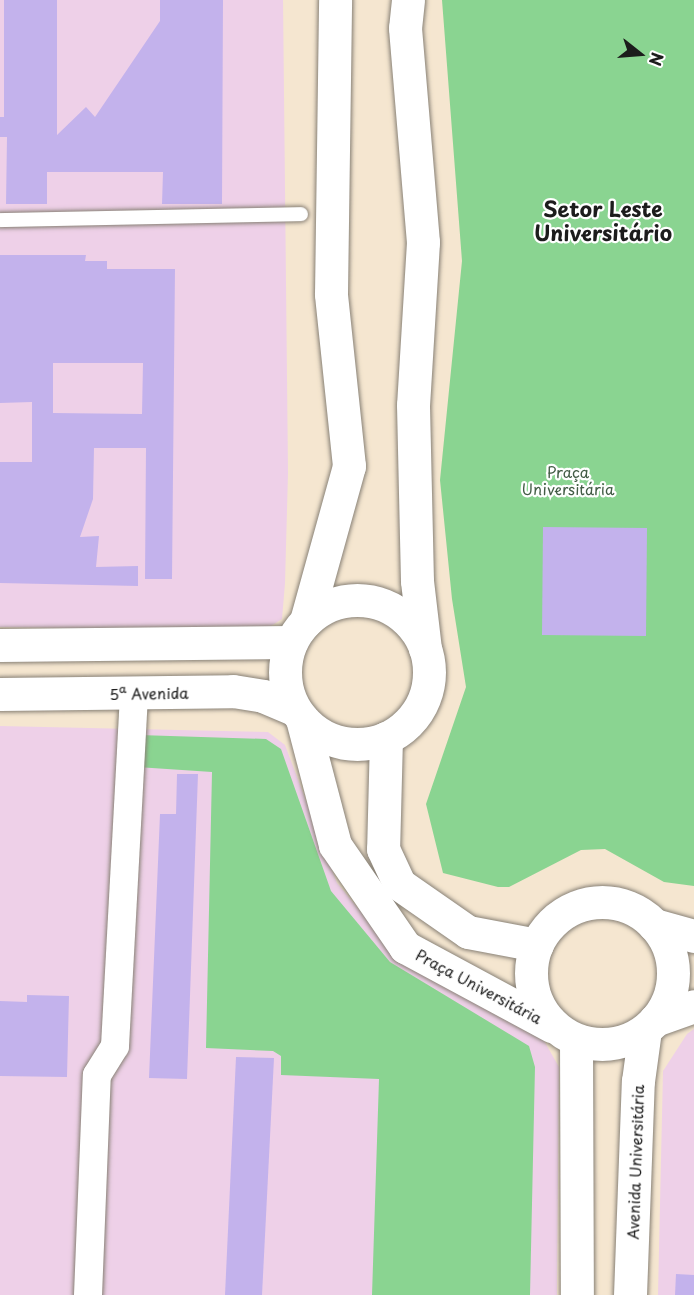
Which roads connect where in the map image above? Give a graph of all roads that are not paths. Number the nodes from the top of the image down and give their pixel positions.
1 (335, 0) edge
2 (408, 0) edge
3 (301, 214) dead end
4 (0, 220) edge
5 (298, 632) junction
6 (0, 645) edge
7 (425, 649) junction
8 (0, 694) edge
9 (134, 695) junction
10 (298, 714) junction
11 (386, 738) junction
12 (654, 925) junction
13 (694, 936) edge
14 (537, 945) junction
15 (694, 1006) edge
16 (650, 1025) junction
17 (565, 1033) junction
18 (88, 1295) edge
19 (577, 1295) edge
20 (630, 1295) edge

1 - 5 main road
2 - 7 main road
3 - 4 lane
5 - 6 main road
5 - 7 main road
5 - 10 main road
7 - 11 main road
8 - 9 main road, 5ª Avenida
9 - 10 main road, 5ª Avenida
9 - 18 street
10 - 11 main road
10 - 17 main road, Praça Universitária
11 - 14 main road
12 - 13 main road
12 - 14 main road
12 - 16 main road
14 - 17 main road
15 - 16 main road
16 - 17 main road
16 - 20 main road, Avenida Universitária
17 - 19 main road

